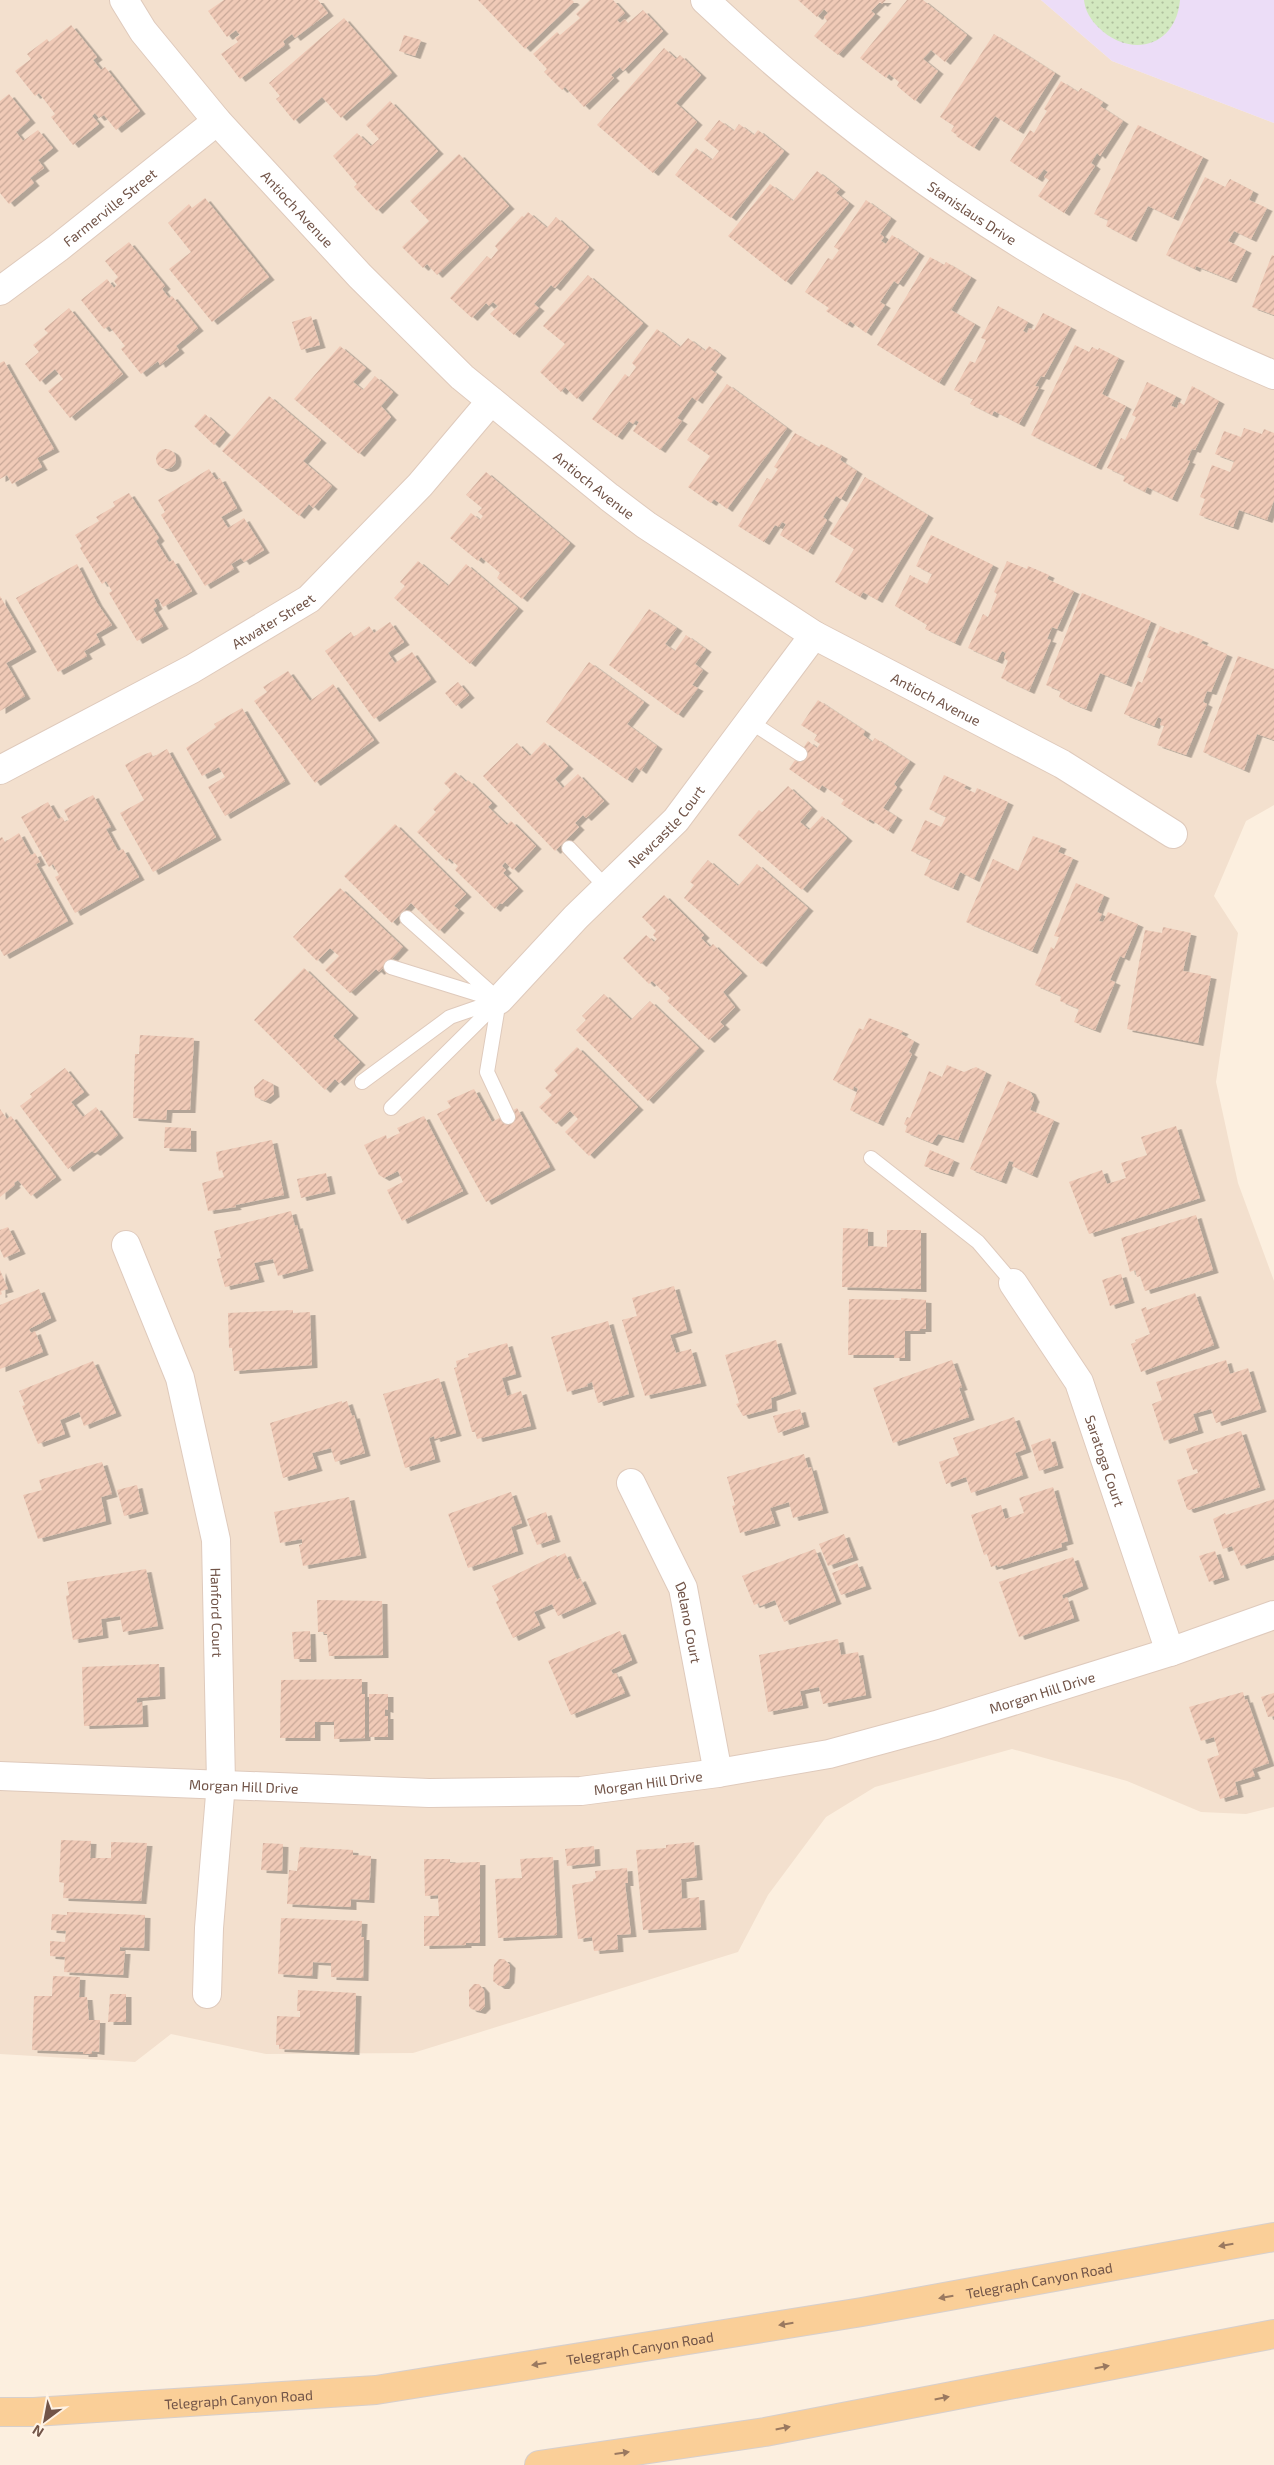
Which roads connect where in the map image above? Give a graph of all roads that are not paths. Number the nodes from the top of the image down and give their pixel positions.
1 (124, 0) edge
2 (706, 0) edge
3 (217, 121) junction
4 (0, 291) edge
5 (1274, 375) edge
6 (490, 401) junction
7 (814, 635) junction
8 (749, 721) junction
9 (800, 754) dead end
10 (0, 770) edge
11 (1173, 834) dead end
12 (569, 848) dead end
13 (606, 887) junction
14 (407, 918) dead end
15 (391, 967) dead end
16 (499, 1000) junction
17 (362, 1082) dead end
18 (391, 1108) dead end
19 (508, 1117) dead end
20 (872, 1158) dead end
21 (126, 1245) dead end
22 (1013, 1283) joint
23 (630, 1483) dead end
24 (1274, 1615) edge
25 (1170, 1652) junction
26 (718, 1773) junction
27 (0, 1776) edge
28 (221, 1783) junction
29 (207, 1994) dead end
30 (1274, 2236) edge
31 (1274, 2334) edge
32 (0, 2412) edge
33 (539, 2465) edge

1 - 3 street, Antioch Avenue
2 - 5 street, Stanislaus Drive
3 - 4 street, Farmerville Street
3 - 6 street, Antioch Avenue
6 - 7 street, Antioch Avenue
6 - 10 street, Atwater Street
7 - 8 street, Newcastle Court
7 - 11 street, Antioch Avenue
8 - 9 lane
8 - 13 street, Newcastle Court
12 - 13 lane
13 - 16 street, Newcastle Court
14 - 16 lane
15 - 16 lane
16 - 17 lane
16 - 18 lane
16 - 19 lane
20 - 22 lane
21 - 28 street, Hanford Court
22 - 25 street, Saratoga Court
23 - 26 street, Delano Court
24 - 25 street, Morgan Hill Drive
25 - 26 street, Morgan Hill Drive
26 - 28 street, Morgan Hill Drive
27 - 28 street, Morgan Hill Drive
28 - 29 street, Hanford Court
30 -> 32 main road, Telegraph Canyon Road
33 -> 31 main road

